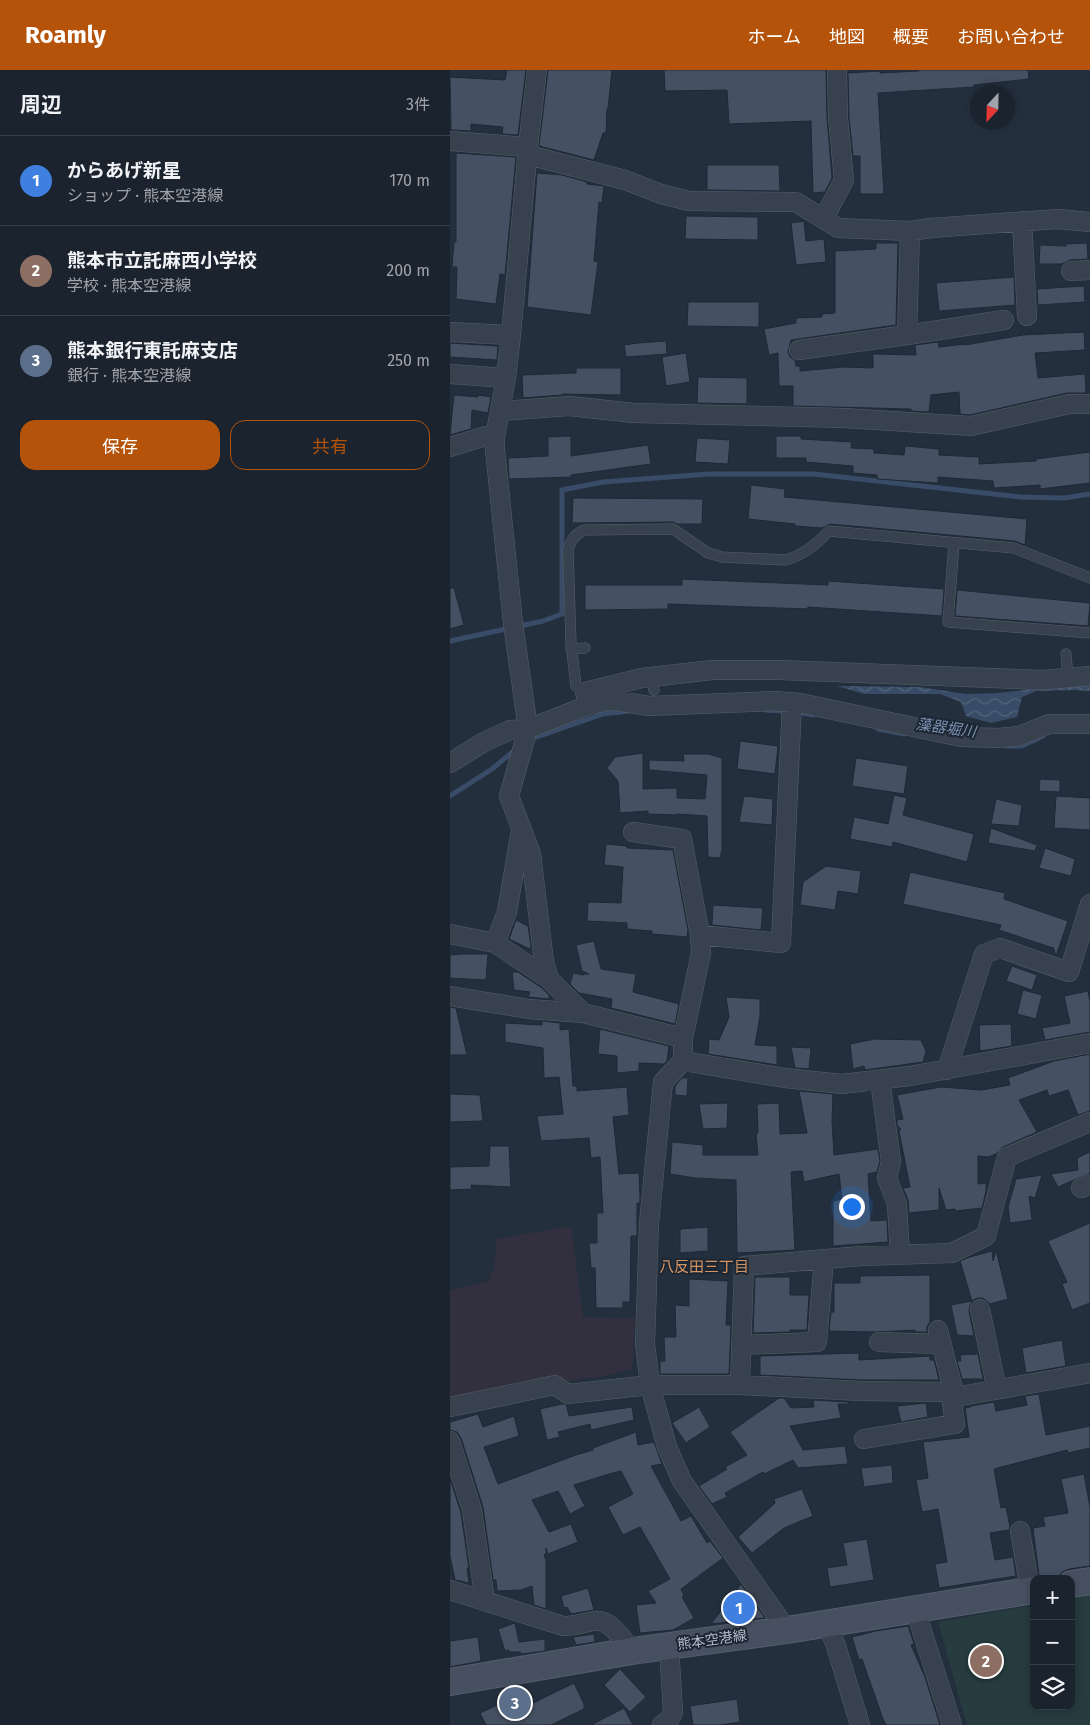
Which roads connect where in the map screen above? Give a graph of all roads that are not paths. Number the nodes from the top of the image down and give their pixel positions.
1 (537, 70) edge
2 (837, 70) edge
3 (450, 142) edge
4 (528, 151) junction
5 (824, 218) junction
6 (1022, 221) junction
7 (1090, 222) edge
8 (910, 231) junction
9 (1090, 270) edge
10 (1071, 271) dead end
11 (1027, 316) dead end
12 (1004, 320) dead end
13 (450, 332) edge
14 (511, 335) junction
15 (907, 335) junction
16 (799, 350) dead end
17 (450, 374) edge
18 (506, 378) junction
19 (1090, 404) edge
20 (501, 411) junction
21 (495, 437) junction
22 (450, 447) edge
23 (954, 543) junction
24 (1090, 578) edge
25 (1090, 634) edge
26 (585, 648) dead end
27 (571, 649) junction
28 (1066, 654) dead end
29 (1090, 676) edge
30 (1068, 678) junction
31 (587, 699) junction
32 (792, 703) junction
33 (1090, 724) edge
34 (528, 729) junction
35 (450, 763) edge
36 (521, 828) junction
37 (633, 832) dead end
38 (1090, 904) edge
39 (450, 934) edge
40 (700, 935) junction
41 (496, 943) junction
42 (550, 979) junction
43 (450, 996) edge
44 (583, 1013) junction
45 (683, 1038) junction
46 (1090, 1043) edge
47 (683, 1061) junction
48 (947, 1070) junction
49 (880, 1080) junction
50 (1090, 1122) edge
51 (900, 1255) junction
52 (824, 1259) junction
53 (980, 1308) dead end
54 (879, 1342) dead end
55 (741, 1344) junction
56 (1090, 1373) edge
57 (650, 1385) junction
58 (740, 1385) junction
59 (997, 1390) junction
60 (953, 1397) junction
61 (450, 1407) edge
62 (864, 1439) dead end
63 (450, 1441) edge
64 (1020, 1531) dead end
65 (1030, 1580) edge
66 (1090, 1581) edge
67 (1075, 1583) edge
68 (450, 1590) edge
69 (1030, 1590) edge
70 (485, 1601) junction
71 (915, 1609) junction
72 (826, 1623) junction
73 (786, 1630) junction
74 (669, 1646) junction
75 (632, 1651) junction
76 (478, 1677) junction
77 (450, 1682) edge
78 (450, 1693) edge
79 (855, 1723) edge
80 (662, 1725) edge
81 (952, 1725) edge

1 - 4 street
2 - 5 street
3 - 4 street
4 - 5 street
4 - 14 street
5 - 8 street
6 - 7 street
6 - 8 street
6 - 11 street
8 - 15 street
9 - 10 street
12 - 15 street
13 - 14 street
14 - 18 street
15 - 16 street
17 - 18 street
18 - 20 street
19 - 20 street
20 - 21 street
21 - 22 street
21 - 34 street
23 - 24 lane
23 - 25 lane
23 - 27 lane
26 - 27 lane
27 - 31 lane
28 - 30 lane
29 - 30 street
30 - 31 street
31 - 32 street
31 - 34 street
32 - 33 street
32 - 40 street
34 - 35 street
34 - 36 street
36 - 41 street
36 - 42 street
37 - 40 street
38 - 48 street
39 - 41 street
40 - 45 street
41 - 42 street
42 - 44 street
43 - 44 street
44 - 45 street
45 - 47 street
46 - 48 street
47 - 49 street
47 - 57 street
48 - 49 street
49 - 51 street
50 - 51 street
51 - 52 street
52 - 55 street
52 - 55 street
53 - 59 street
54 - 60 street
55 - 58 street
56 - 59 street
57 - 58 street
57 - 61 street
57 - 73 street
58 - 60 street
59 - 60 street
60 - 62 street
63 - 70 street
64 - 65 street
66 - 67 main road
68 - 70 street
69 - 71 main road, 熊本空港線
70 - 75 street
71 - 72 main road, 熊本空港線
71 - 81 street
72 - 73 main road, 熊本空港線
72 - 79 street
73 - 74 main road, 熊本空港線
74 - 75 main road, 熊本空港線
74 - 80 street
75 - 76 main road, 熊本空港線
76 - 77 main road, 熊本空港線
76 - 78 street

